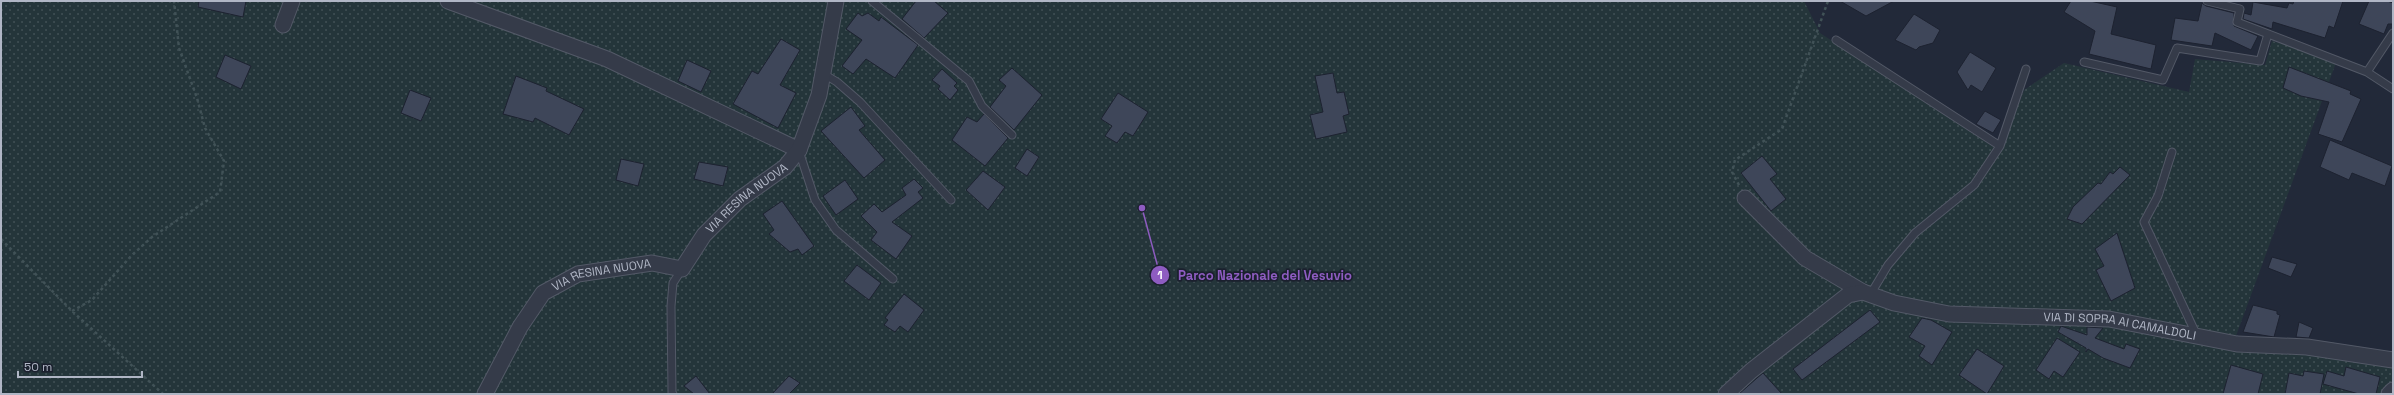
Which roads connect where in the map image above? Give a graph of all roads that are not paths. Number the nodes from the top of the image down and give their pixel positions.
1 (292, 1) edge
2 (448, 1) edge
3 (836, 1) edge
4 (872, 1) edge
5 (2207, 1) edge
6 (283, 25) dead end
7 (2393, 33) edge
8 (2268, 34) junction
9 (1836, 40) dead end
10 (2084, 62) dead end
11 (2026, 69) dead end
12 (2367, 72) junction
13 (821, 73) junction
14 (2393, 89) edge
15 (1012, 135) dead end
16 (2000, 146) junction
17 (798, 150) junction
18 (2172, 152) dead end
19 (1745, 198) road end
20 (951, 200) dead end
21 (682, 269) junction
22 (893, 279) dead end
23 (1860, 294) junction
24 (2198, 337) junction
25 (2393, 360) edge
26 (2393, 390) edge
27 (485, 394) edge
28 (673, 394) edge
29 (1726, 394) edge
30 (2389, 394) edge

1 - 6 street
2 - 17 street
3 - 13 street, VIA RESINA NUOVA
4 - 15 lane
5 - 8 lane
7 - 12 lane
8 - 10 lane
8 - 12 lane
9 - 16 lane
11 - 16 lane
12 - 14 lane
13 - 17 street, VIA RESINA NUOVA
13 - 20 lane
16 - 23 lane
17 - 21 street, VIA RESINA NUOVA
17 - 22 lane
18 - 24 lane
19 - 23 street, VIA DI SOPRA AI CAMALDOLI
21 - 27 street, VIA RESINA NUOVA
21 - 28 lane, VIA RESINA NUOVA
23 - 24 street, VIA DI SOPRA AI CAMALDOLI
23 - 29 street
24 - 25 street, VIA DI SOPRA AI CAMALDOLI
26 - 30 street

